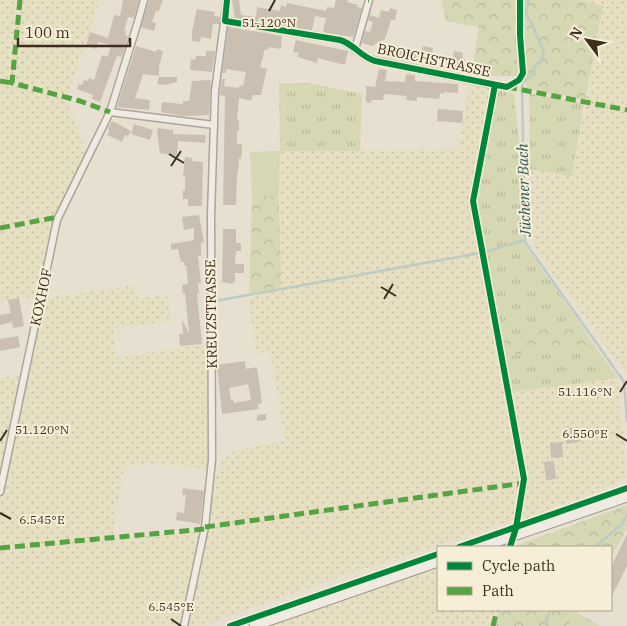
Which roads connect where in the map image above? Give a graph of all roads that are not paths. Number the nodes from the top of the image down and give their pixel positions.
1 (144, 0) edge
2 (227, 0) edge
3 (369, 0) edge
4 (225, 21) junction
5 (355, 49) junction
6 (495, 85) dead end
7 (110, 112) junction
8 (214, 125) junction
9 (0, 492) edge
10 (624, 498) edge
11 (485, 546) edge
12 (437, 562) edge
13 (184, 626) edge
14 (254, 626) edge

1 - 7 street, KOXHOF
2 - 4 street, KREUZSTRASSE
3 - 5 street
4 - 5 street, BROICHSTRASSE
4 - 8 street, KREUZSTRASSE
5 - 6 street, BROICHSTRASSE
7 - 8 street
7 - 9 street, KOXHOF
8 - 13 street, KREUZSTRASSE
10 - 11 main road
12 - 14 main road

